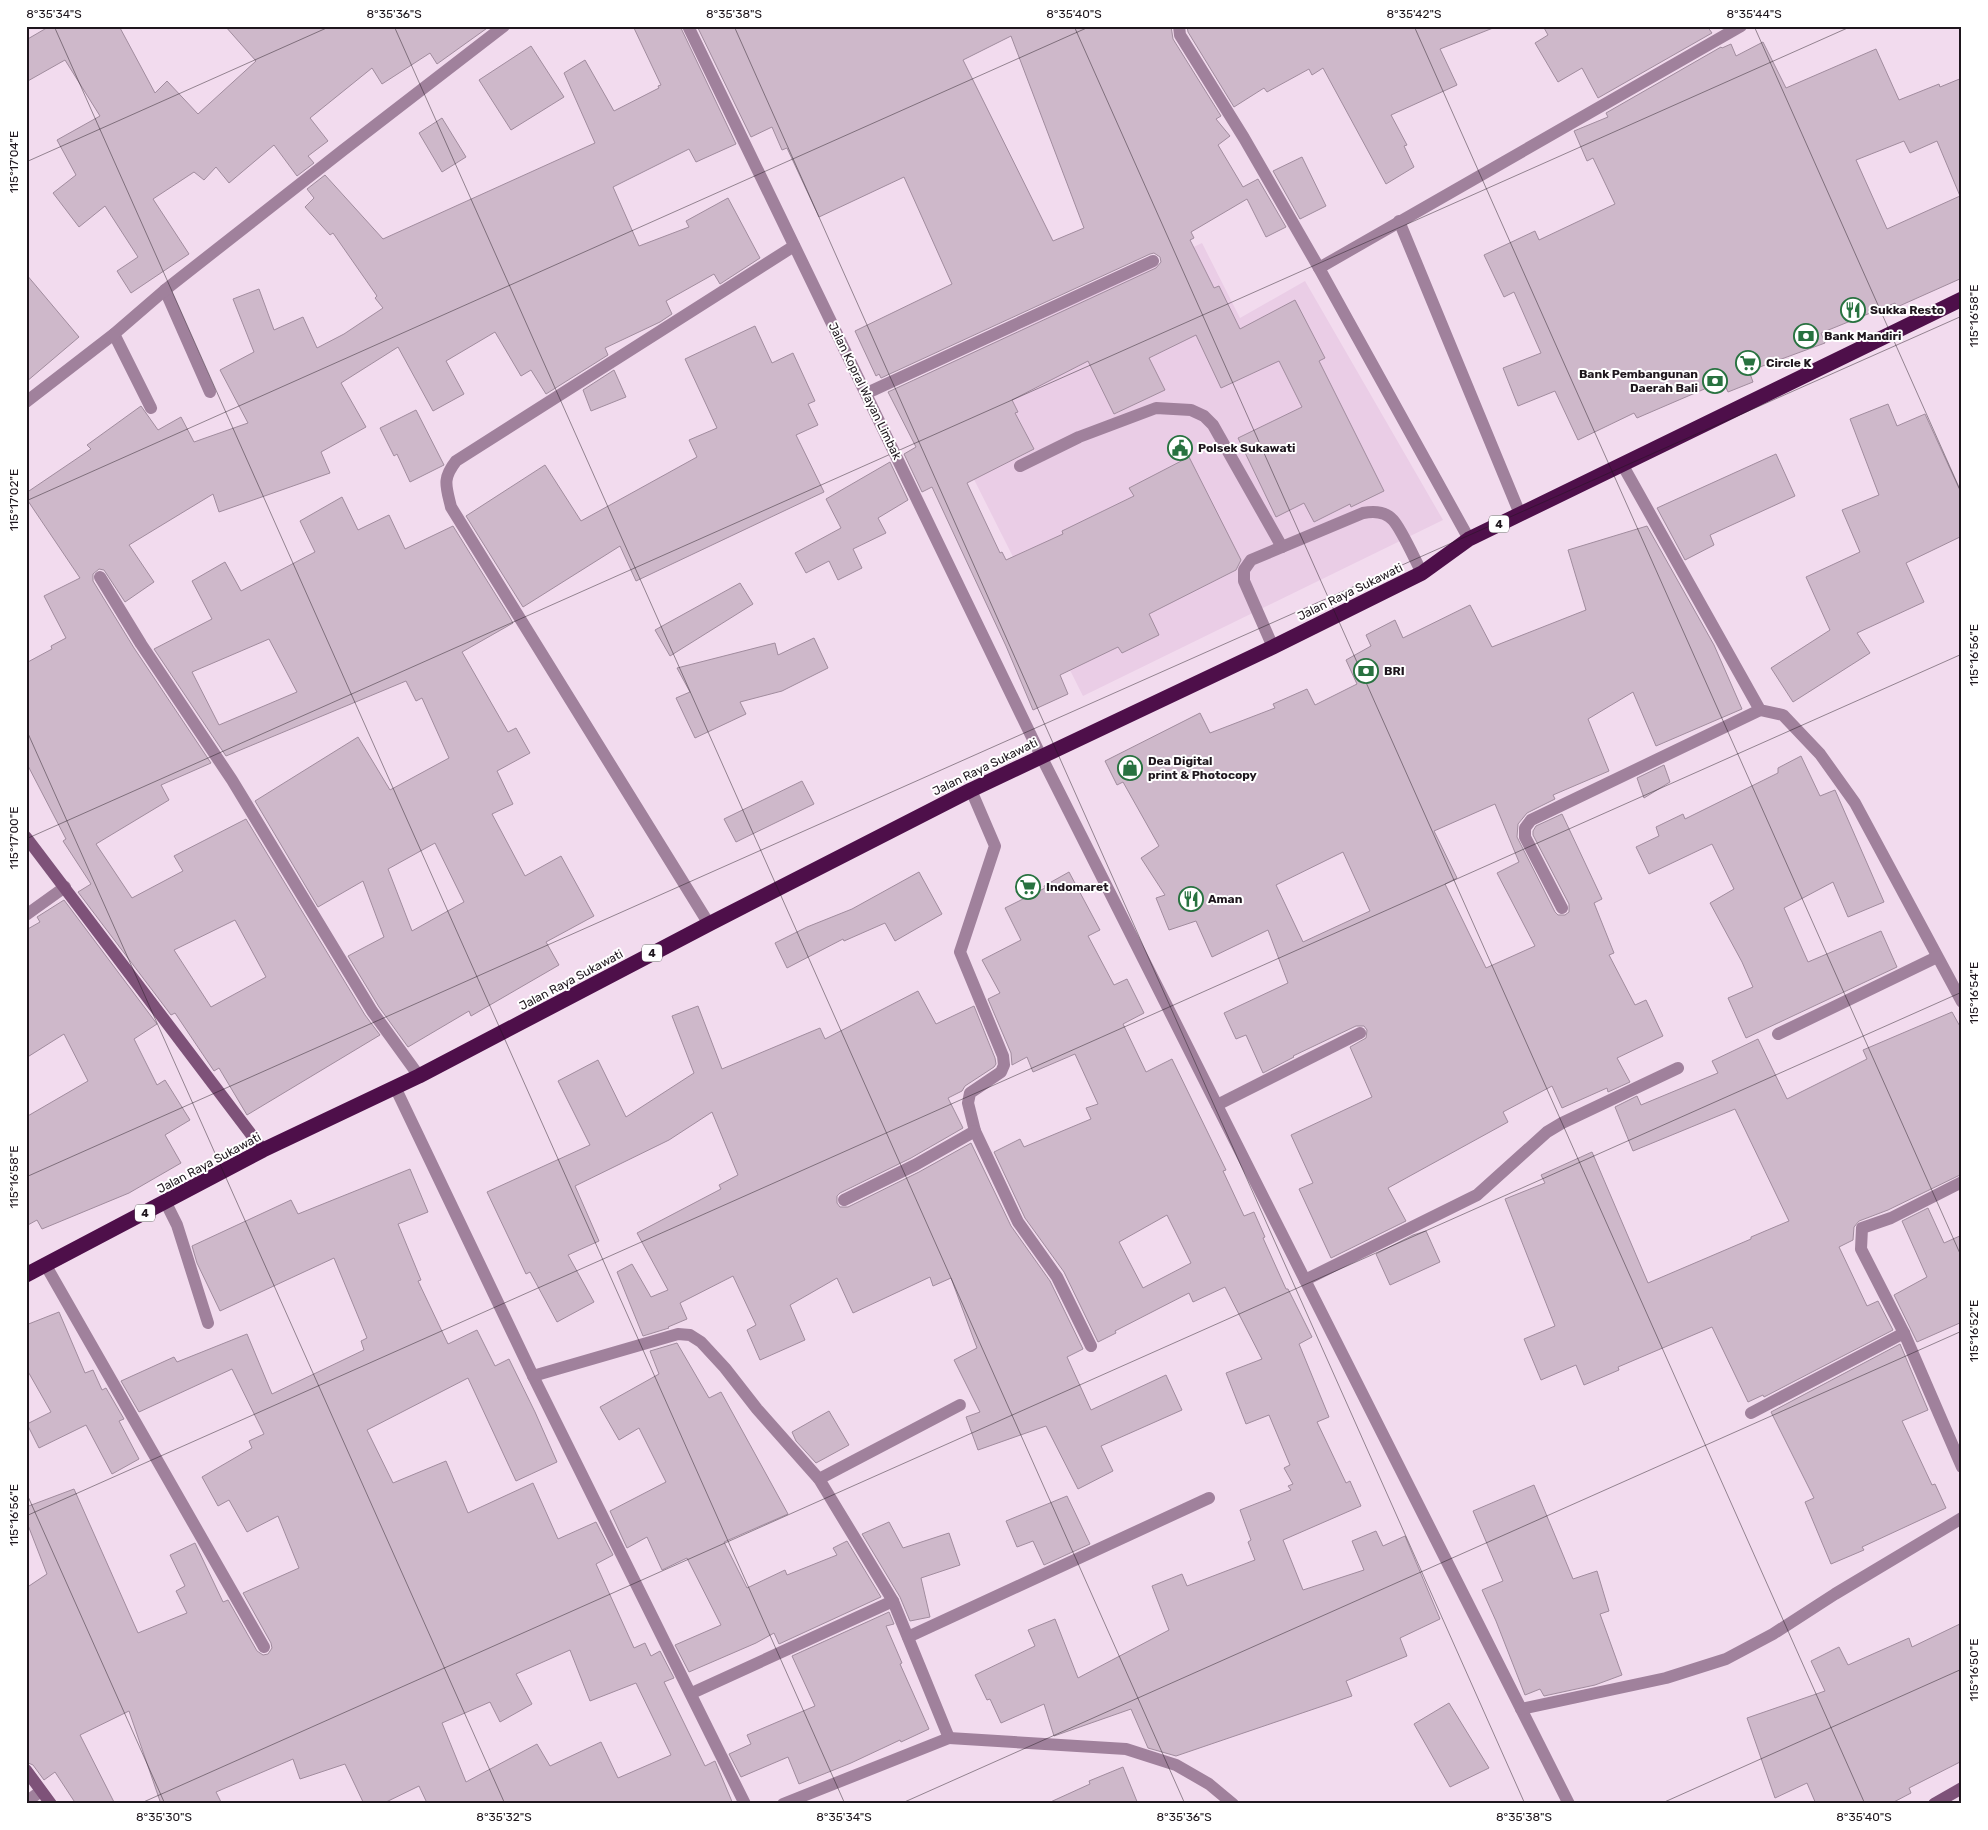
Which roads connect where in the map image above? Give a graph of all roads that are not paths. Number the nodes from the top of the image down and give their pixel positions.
1 (504, 26) edge
2 (688, 26) edge
3 (1179, 26) edge
4 (1741, 26) edge
5 (1399, 221) junction
6 (794, 246) junction
7 (1153, 261) dead end
8 (1319, 268) junction
9 (166, 290) junction
10 (1962, 299) edge
11 (114, 334) junction
12 (210, 392) dead end
13 (867, 393) junction
14 (26, 402) edge
15 (151, 408) dead end
16 (1622, 464) junction
17 (1020, 466) dead end
18 (1520, 514) junction
19 (1469, 539) junction
20 (1282, 547) junction
21 (1422, 573) junction
22 (100, 578) dead end
23 (1273, 647) junction
24 (1760, 710) junction
25 (1041, 756) junction
26 (971, 790) junction
27 (26, 837) edge
28 (65, 887) junction
29 (1562, 908) dead end
30 (26, 915) edge
31 (709, 924) junction
32 (1937, 958) junction
33 (1962, 1002) edge
34 (1360, 1033) dead end
35 (1778, 1034) dead end
36 (1678, 1068) dead end
37 (419, 1076) junction
38 (395, 1087) junction
39 (1217, 1105) junction
40 (975, 1131) junction
41 (263, 1150) junction
42 (1962, 1182) edge
43 (844, 1200) dead end
44 (166, 1203) junction
45 (46, 1264) junction
46 (26, 1275) edge
47 (1305, 1280) junction
48 (208, 1323) dead end
49 (1904, 1333) junction
50 (1092, 1346) dead end
51 (533, 1376) junction
52 (960, 1405) dead end
53 (1751, 1413) dead end
54 (1962, 1466) edge
55 (819, 1479) junction
56 (1209, 1498) dead end
57 (1962, 1518) edge
58 (893, 1601) junction
59 (908, 1637) junction
60 (264, 1647) dead end
61 (692, 1693) junction
62 (1521, 1709) junction
63 (949, 1738) junction
64 (26, 1770) edge
65 (1962, 1788) edge
66 (41, 1791) junction
67 (26, 1802) edge
68 (51, 1804) edge
69 (745, 1804) edge
70 (783, 1804) edge
71 (1233, 1804) edge
72 (1569, 1804) edge
73 (1934, 1804) edge

1 - 9 street
2 - 6 street, Jalan Kopral Wayan Limbak
3 - 8 street
4 - 5 street
5 - 8 street
5 - 18 street
6 - 13 street, Jalan Kopral Wayan Limbak
6 - 31 street
7 - 13 street
8 - 19 street
9 - 11 street
9 - 12 street
10 - 16 highway, Jalan Raya Sukawati / 4
11 - 14 street
11 - 15 street
13 - 25 street, Jalan Kopral Wayan Limbak
16 - 18 highway, Jalan Raya Sukawati / 4
16 - 24 street
17 - 20 street
18 - 19 highway, Jalan Raya Sukawati / 4
19 - 21 highway, Jalan Raya Sukawati / 4
20 - 21 street
20 - 23 street
21 - 23 highway, Jalan Raya Sukawati / 4
22 - 37 street
23 - 25 highway, Jalan Raya Sukawati / 4
24 - 29 street
24 - 32 street
25 - 26 highway, Jalan Raya Sukawati / 4
25 - 39 street, Jalan Kopral Wayan Limbak
26 - 31 highway, Jalan Raya Sukawati / 4
26 - 40 street
27 - 28 street
28 - 30 street
28 - 41 street
31 - 37 highway, Jalan Raya Sukawati / 4
32 - 33 street
32 - 35 street
34 - 39 street
36 - 47 street
37 - 38 highway, Jalan Raya Sukawati / 4
38 - 41 highway, Jalan Raya Sukawati / 4
38 - 51 street
39 - 47 street, Jalan Kopral Wayan Limbak
40 - 43 street
40 - 50 street
41 - 44 highway, Jalan Raya Sukawati / 4
42 - 49 street
44 - 45 highway, Jalan Raya Sukawati / 4
44 - 48 street
45 - 46 highway, Jalan Raya Sukawati / 4
45 - 60 street
47 - 62 street, Jalan Kopral Wayan Limbak
49 - 53 street
49 - 54 street
51 - 55 street
51 - 61 street
52 - 55 street
55 - 58 street
56 - 59 street
57 - 62 street
58 - 59 street
58 - 61 street
59 - 63 street
61 - 69 street
62 - 72 street, Jalan Kopral Wayan Limbak
63 - 70 street
63 - 71 street
64 - 66 street
65 - 73 street
66 - 67 street
66 - 68 street

